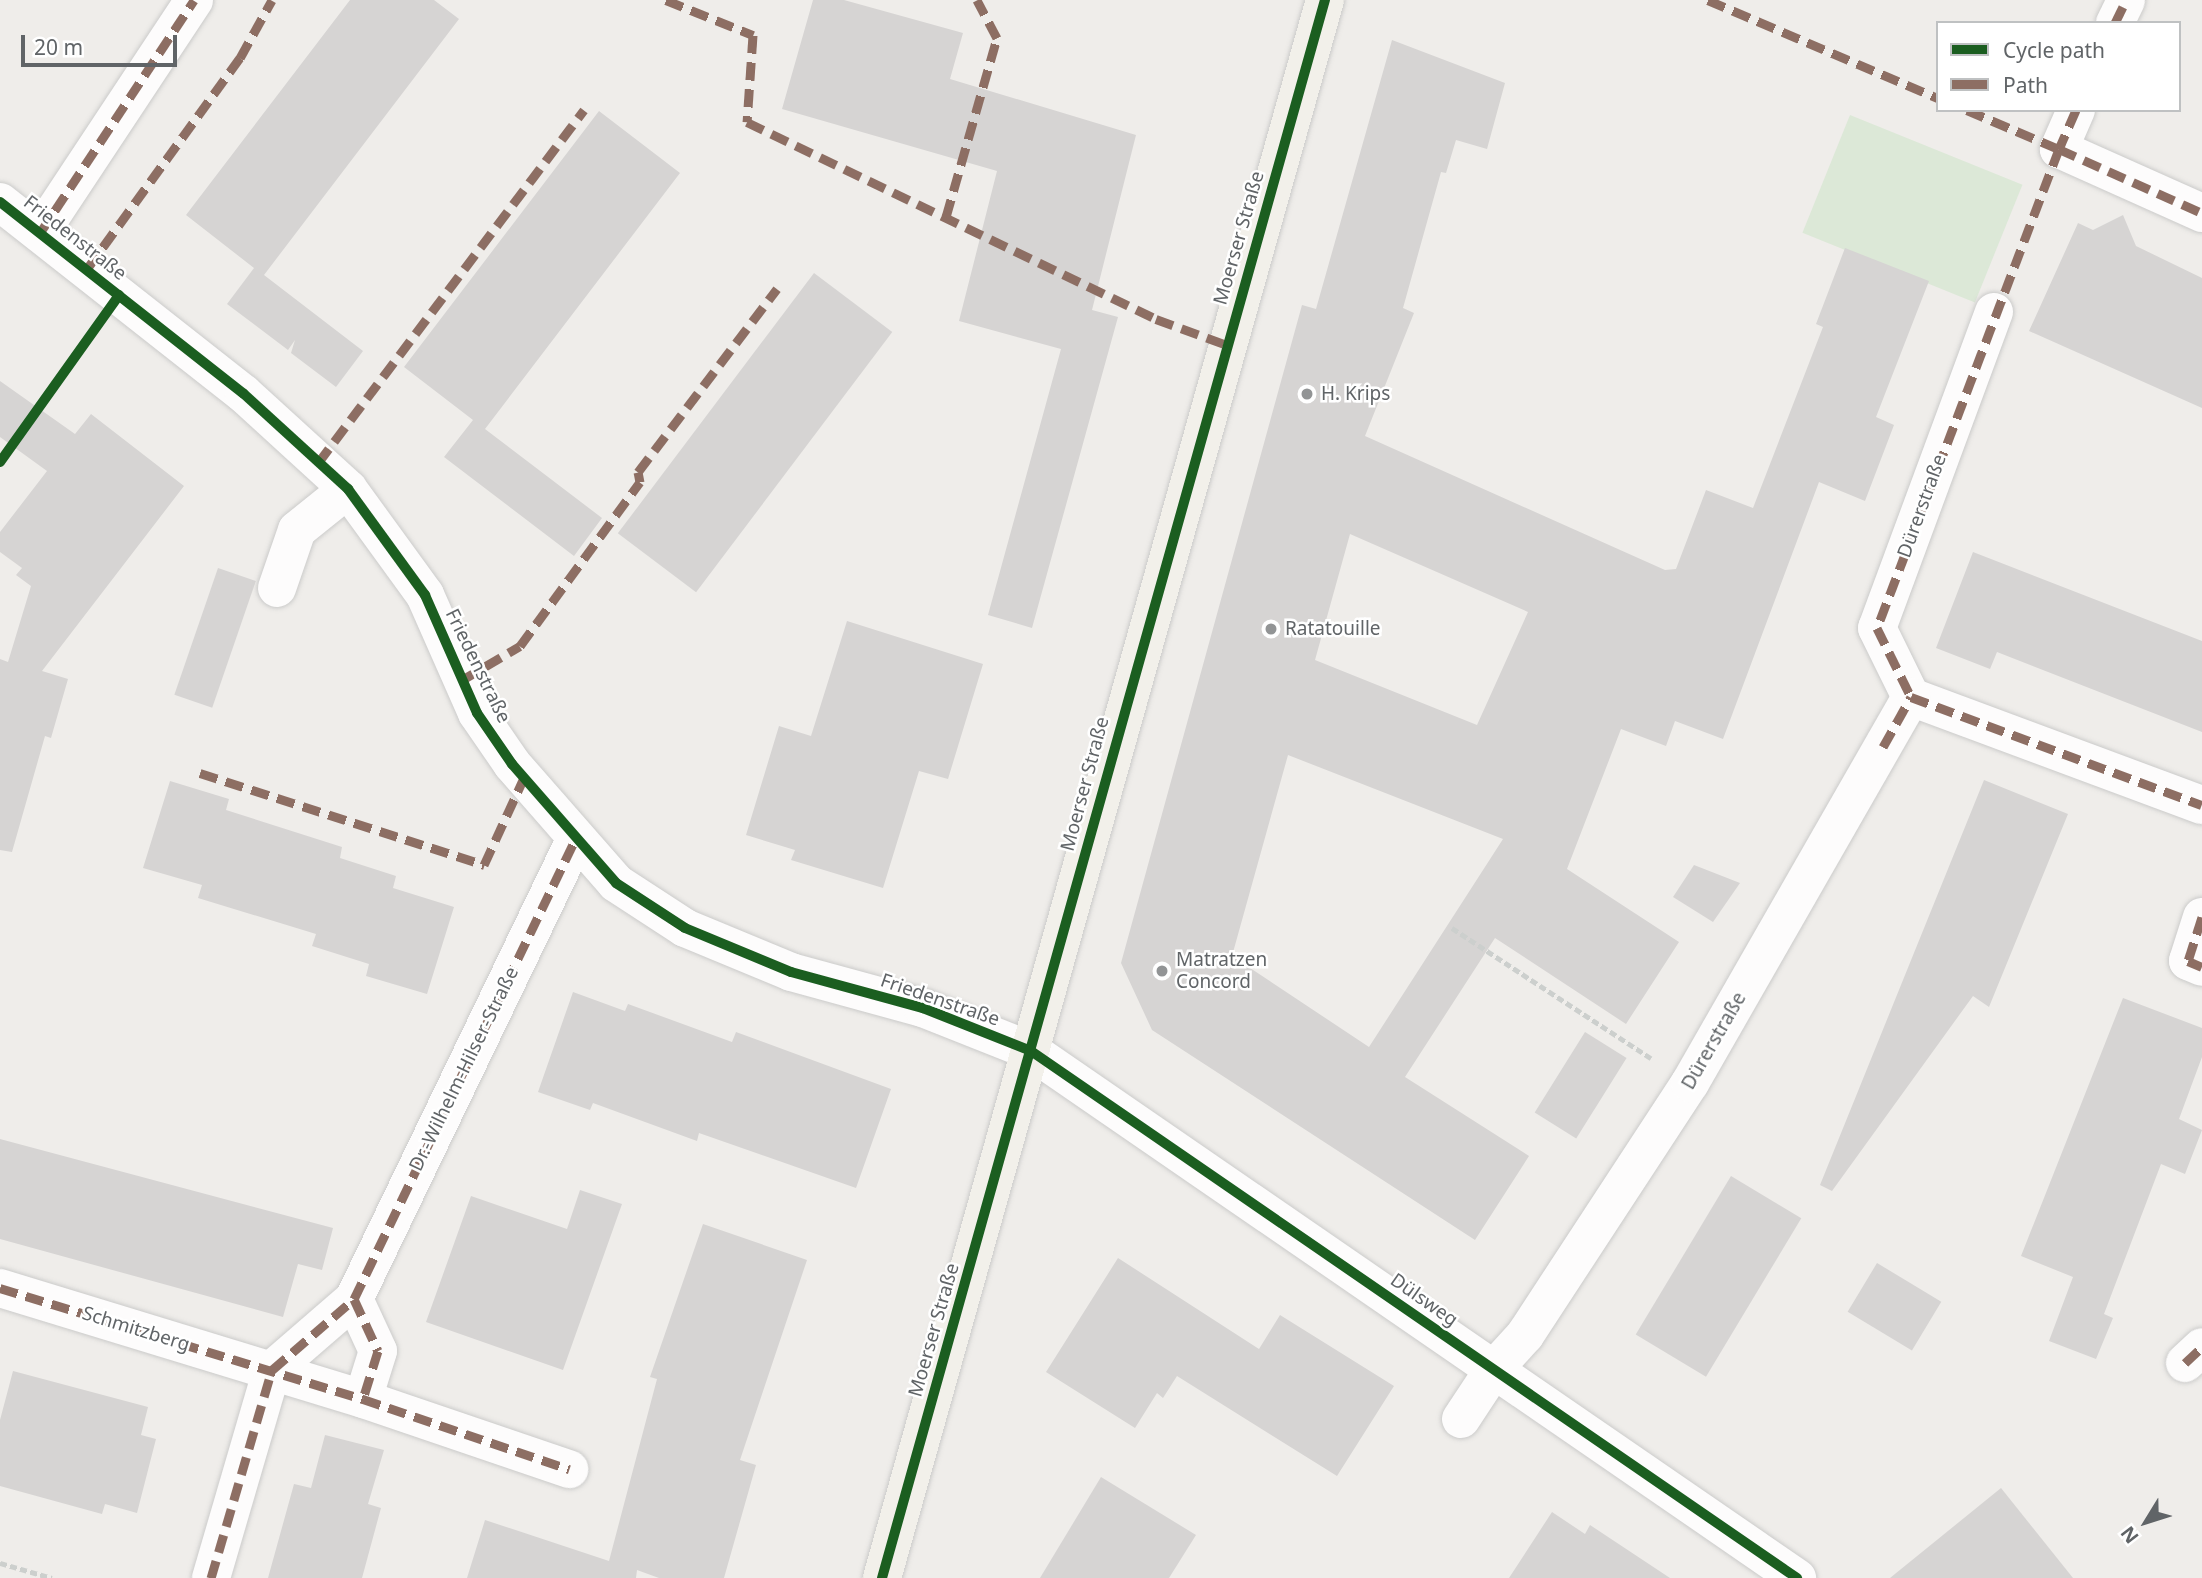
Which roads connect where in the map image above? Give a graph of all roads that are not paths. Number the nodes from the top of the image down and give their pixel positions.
1 (194, 0) edge
2 (1325, 0) edge
3 (2126, 0) edge
4 (2116, 21) edge
5 (2075, 112) edge
6 (0, 202) edge
7 (2202, 213) edge
8 (40, 233) junction
9 (1994, 312) dead end
10 (348, 489) junction
11 (277, 588) dead end
12 (1911, 697) junction
13 (2202, 805) edge
14 (575, 839) junction
15 (2202, 917) edge
16 (2202, 967) edge
17 (1031, 1051) junction
18 (0, 1288) edge
19 (354, 1299) junction
20 (1494, 1369) junction
21 (272, 1370) junction
22 (363, 1399) junction
23 (1461, 1419) dead end
24 (569, 1469) dead end
25 (1795, 1577) edge
26 (211, 1578) edge
27 (882, 1578) edge

1 - 8 street
2 - 17 main road, Moerser Straße
3 - 4 street
5 - 7 street
6 - 8 street, Friedenstraße
8 - 10 street, Friedenstraße
9 - 12 street, Dürerstraße
10 - 11 street
10 - 14 street, Friedenstraße
12 - 13 street
12 - 20 street, Dürerstraße
14 - 17 street, Friedenstraße
14 - 19 street, Dr.-Wilhelm-Hilser-Straße
15 - 16 street
17 - 20 street, Dülsweg
17 - 27 main road, Moerser Straße
18 - 21 street, Schmitzberg
19 - 21 street, Dr.-Wilhelm-Hilser-Straße
19 - 22 street
20 - 23 street, Dürerstraße
20 - 25 street, Dülsweg
21 - 22 street
21 - 26 street
22 - 24 street

